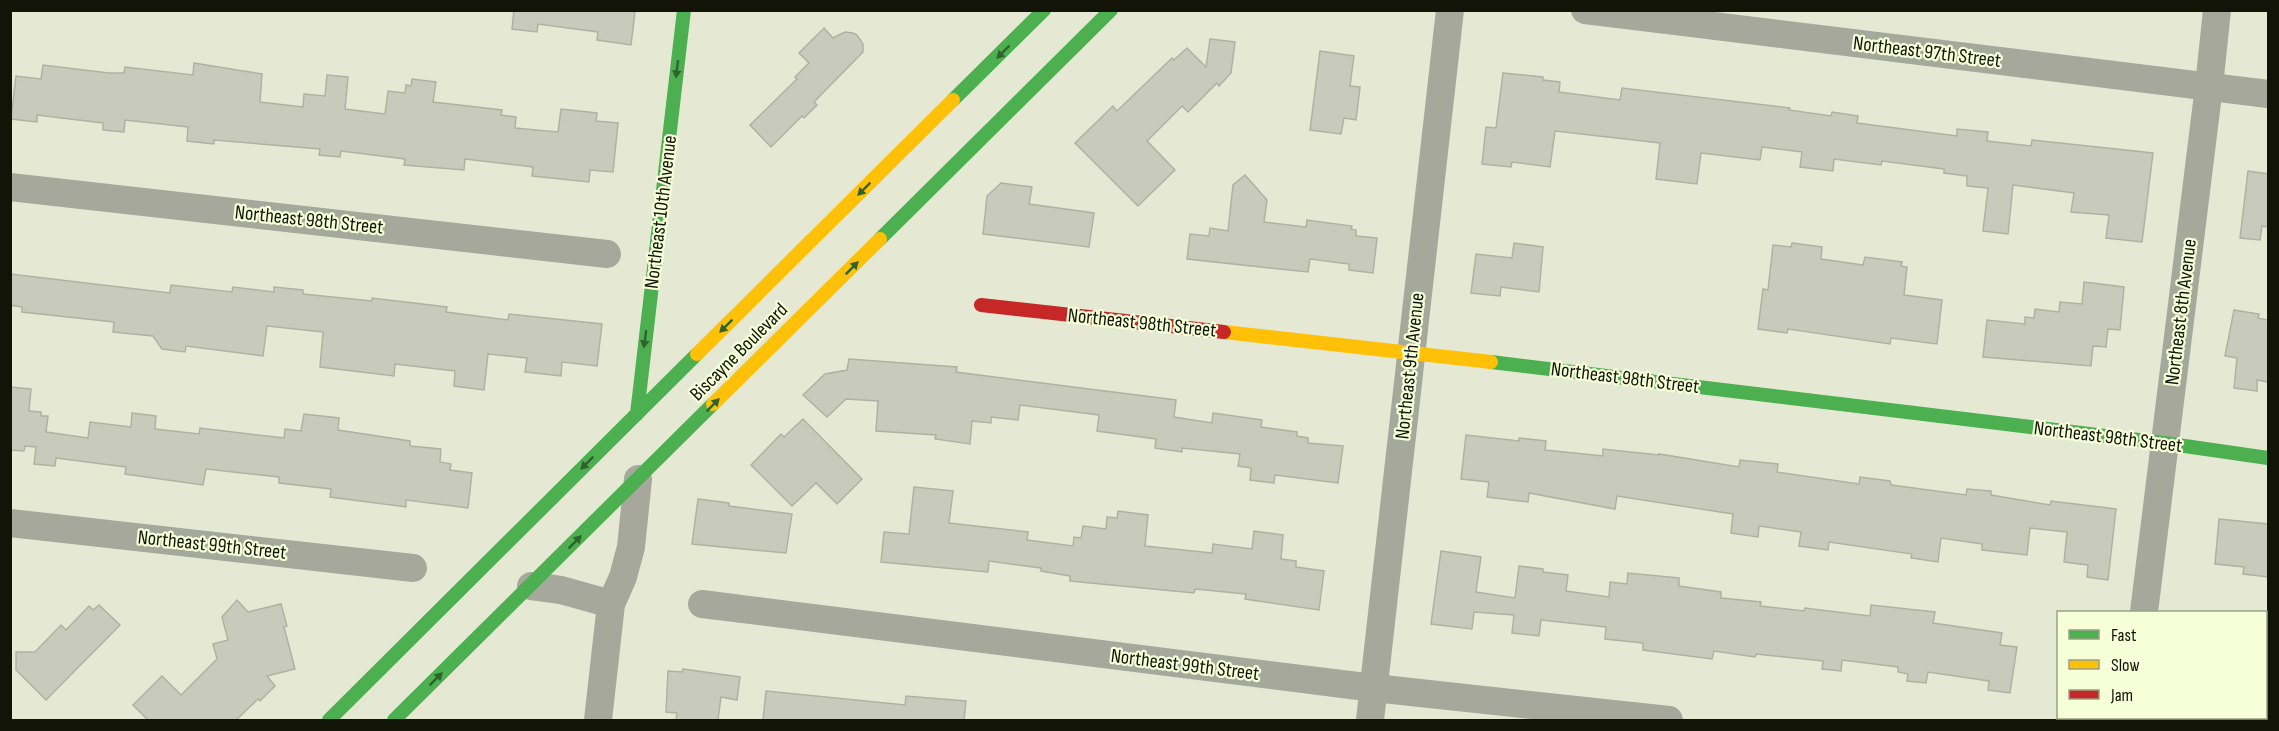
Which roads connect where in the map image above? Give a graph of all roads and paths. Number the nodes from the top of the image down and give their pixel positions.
1 (684, 10) edge
2 (1044, 10) edge
3 (1111, 10) edge
4 (1450, 10) edge
5 (1585, 10) edge
6 (2217, 10) edge
7 (2209, 86) junction
8 (2268, 94) edge
9 (10, 187) edge
10 (607, 254) dead end
11 (981, 305) dead end
12 (1412, 353) junction
13 (636, 414) junction
14 (2164, 443) junction
15 (2268, 458) edge
16 (638, 479) junction
17 (10, 523) edge
18 (413, 568) dead end
19 (531, 586) junction
20 (611, 604) junction
21 (702, 604) dead end
22 (2144, 611) edge
23 (1374, 688) junction
24 (329, 720) edge
25 (394, 720) edge
26 (598, 720) edge
27 (1370, 720) edge
28 (1669, 720) edge

1 -> 13 main road, Northeast 10th Avenue
2 -> 13 main road, Biscayne Boulevard
16 -> 3 main road, Biscayne Boulevard
4 - 12 street, Northeast 9th Avenue
5 - 7 street, Northeast 97th Street
6 - 7 street, Northeast 8th Avenue
7 - 8 street, Northeast 97th Street
7 - 14 street, Northeast 8th Avenue
9 - 10 street, Northeast 98th Street
11 - 12 main road, Northeast 98th Street
12 - 14 main road, Northeast 98th Street
12 - 23 street, Northeast 9th Avenue
13 -> 24 main road, Biscayne Boulevard
14 - 15 main road, Northeast 98th Street
14 - 22 street, Northeast 8th Avenue
19 -> 16 main road, Biscayne Boulevard
16 - 20 street
17 - 18 street, Northeast 99th Street
19 - 20 street
25 -> 19 main road, Biscayne Boulevard
20 - 26 street
21 - 23 street, Northeast 99th Street
23 - 27 street, Northeast 9th Avenue
23 - 28 street, Northeast 99th Street

